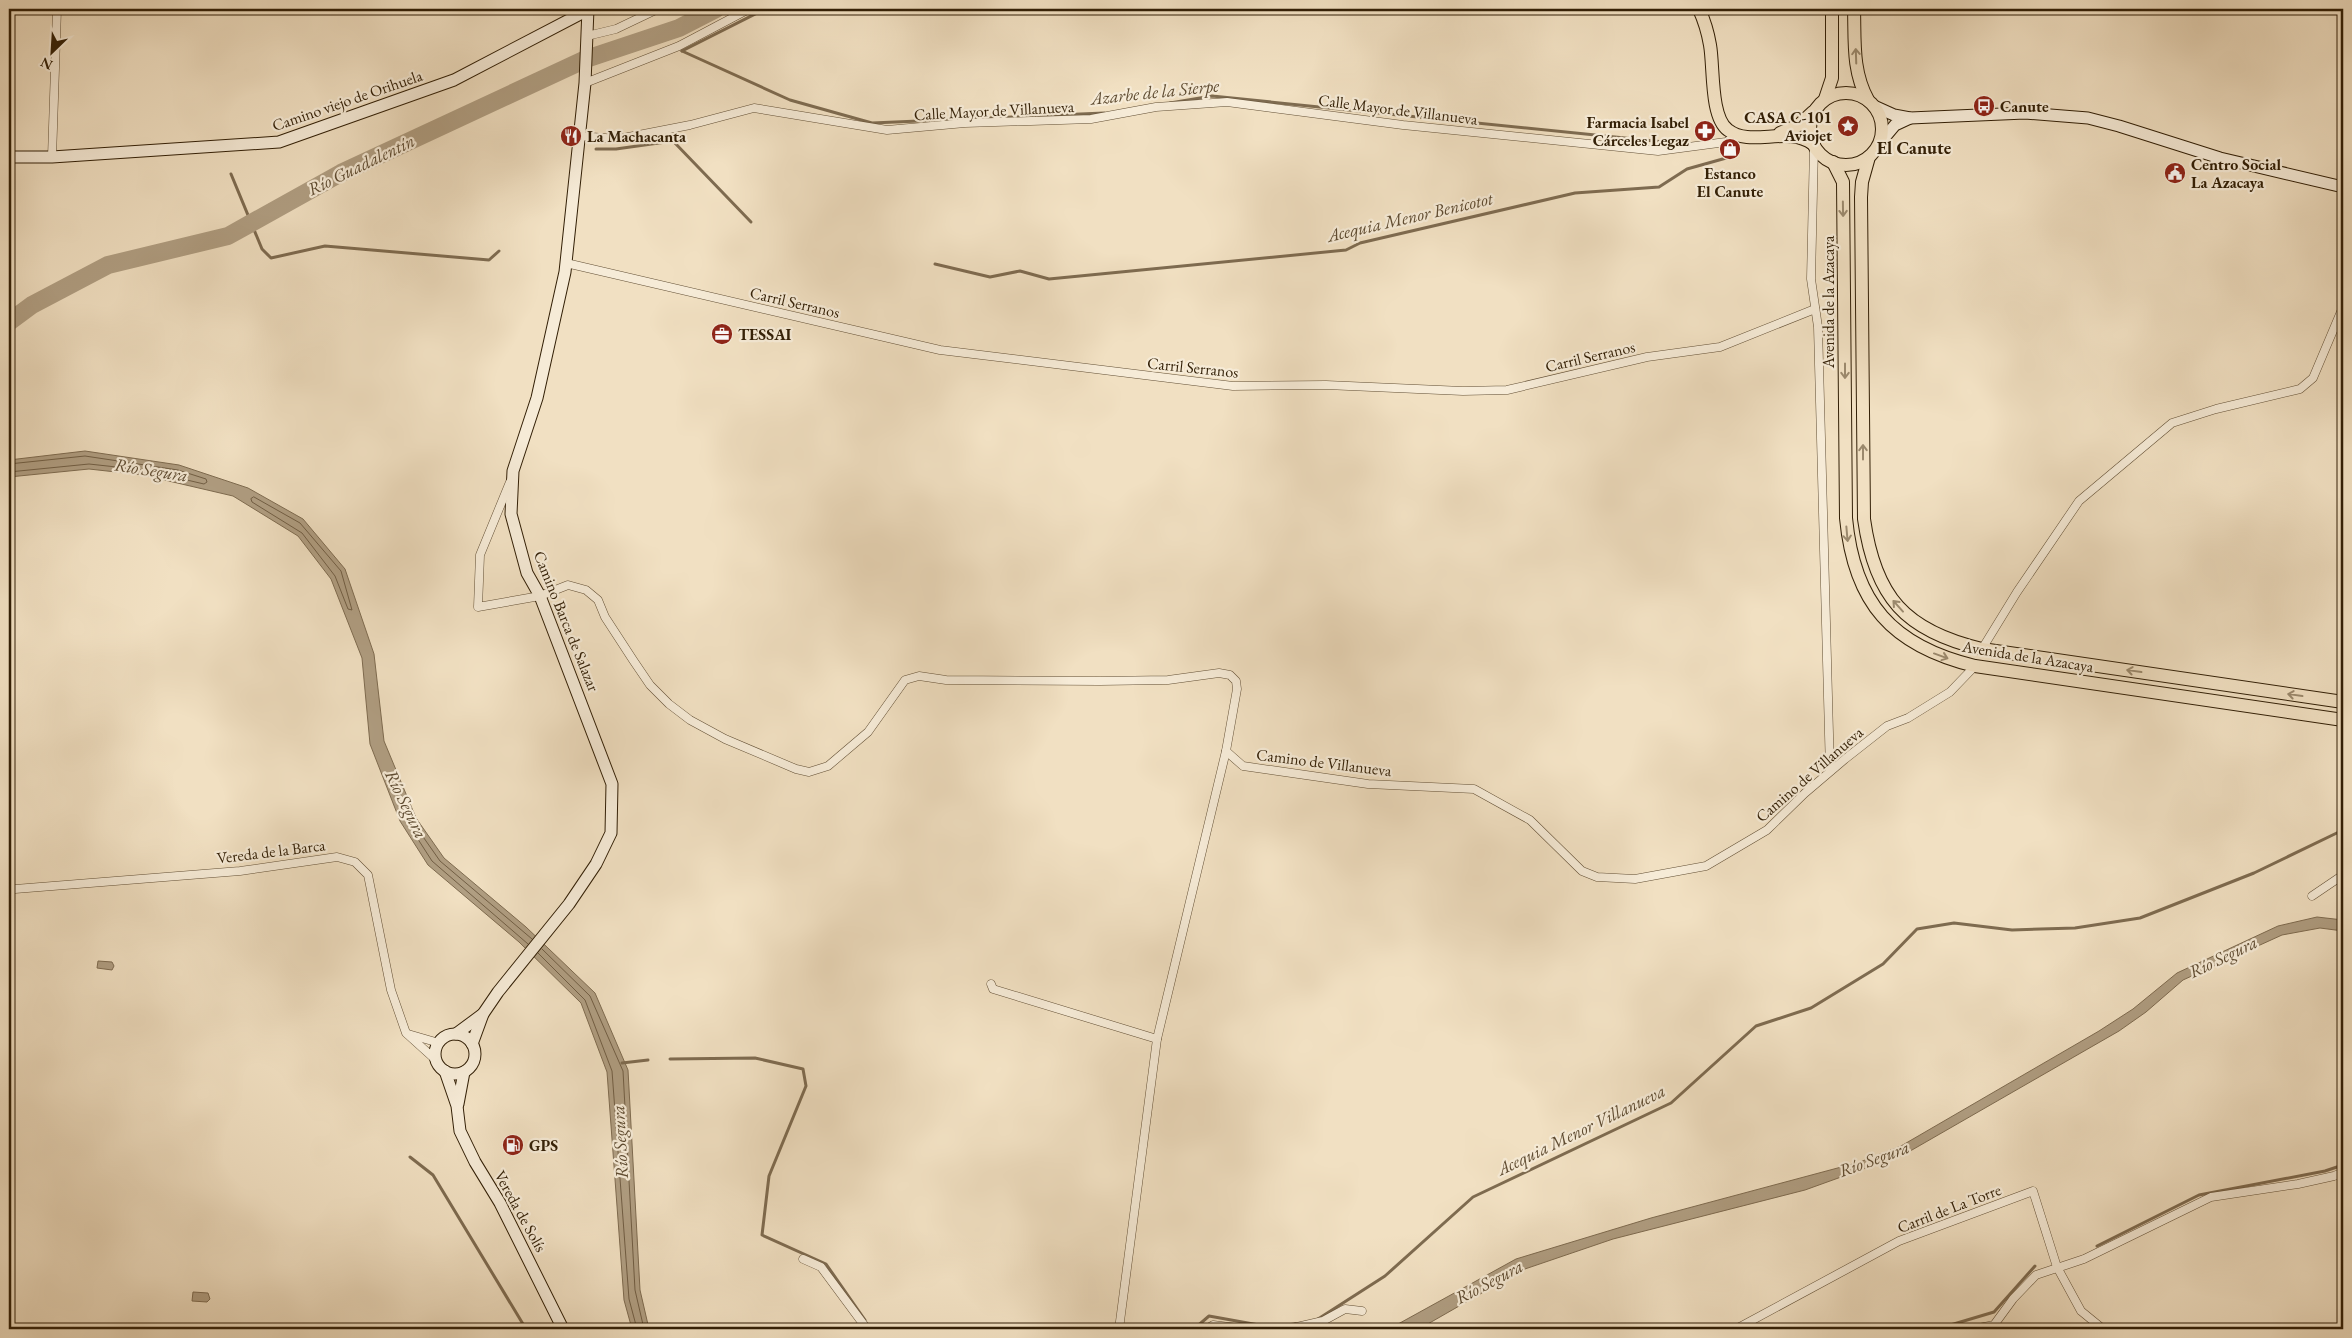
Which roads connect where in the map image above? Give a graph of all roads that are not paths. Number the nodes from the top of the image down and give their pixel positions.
1 (57, 9) edge
2 (588, 9) edge
3 (658, 9) edge
4 (750, 9) edge
5 (1699, 9) edge
6 (1832, 9) edge
7 (1854, 9) edge
8 (587, 36) junction
9 (585, 83) junction
10 (1825, 99) junction
11 (1871, 103) junction
12 (1814, 112) junction
13 (1910, 118) junction
14 (1737, 135) junction
15 (1771, 135) junction
16 (579, 136) junction
17 (1879, 144) junction
18 (1814, 145) junction
19 (9, 157) edge
20 (52, 157) junction
21 (1869, 157) junction
22 (1833, 162) junction
23 (2343, 187) edge
24 (566, 263) junction
25 (2343, 308) edge
26 (1816, 309) junction
27 (513, 474) junction
28 (540, 596) junction
29 (1982, 649) junction
30 (1975, 666) junction
31 (2343, 702) edge
32 (2343, 720) edge
33 (1226, 751) junction
34 (1830, 771) junction
35 (2343, 875) edge
36 (9, 887) edge
37 (2312, 896) dead end
38 (991, 984) dead end
39 (483, 1014) junction
40 (406, 1033) junction
41 (456, 1034) junction
42 (1157, 1039) junction
43 (439, 1043) junction
44 (472, 1044) junction
45 (437, 1061) junction
46 (446, 1071) junction
47 (464, 1072) junction
48 (458, 1106) junction
49 (2343, 1172) edge
50 (803, 1259) dead end
51 (2057, 1267) junction
52 (1362, 1311) dead end
53 (563, 1329) edge
54 (867, 1329) edge
55 (1119, 1329) edge
56 (1207, 1329) edge
57 (1246, 1329) edge
58 (1288, 1329) edge
59 (1736, 1329) edge
60 (1974, 1329) edge
61 (2103, 1329) edge

1 - 20 street
2 - 8 street, Camino Barca de Salazar
2 - 20 street, Camino viejo de Orihuela
3 - 8 street
4 - 9 street
5 - 14 main road
6 - 10 main road
11 -> 7 main road
8 - 9 street, Camino Barca de Salazar
9 - 16 street, Camino Barca de Salazar
10 - 11 main road
10 - 12 main road
11 - 13 street
11 - 17 main road
12 - 15 main road
12 - 18 main road
13 - 17 street
13 - 23 street
14 - 15 main road
14 - 16 street, Calle Mayor de Villanueva
15 - 18 main road
16 - 24 street, Camino Barca de Salazar
17 - 21 main road
18 - 22 main road
18 - 26 street
19 - 20 street, Camino viejo de Orihuela
21 - 22 main road
29 -> 21 main road, Avenida de la Azacaya
22 -> 30 main road, Avenida de la Azacaya
24 - 26 street, Carril Serranos
24 - 27 street, Camino Barca de Salazar
25 - 29 street
26 - 34 street
27 - 28 street, Camino Barca de Salazar
27 - 28 street
28 - 33 street
28 - 39 street, Camino Barca de Salazar
31 -> 29 main road, Avenida de la Azacaya
30 - 32 main road, Avenida de la Azacaya
30 - 34 street, Camino de Villanueva
33 - 34 street, Camino de Villanueva
33 - 42 street
35 - 37 street
36 - 40 street, Vereda de la Barca
38 - 42 street
39 - 41 street, Camino Barca de Salazar
39 - 44 street, Camino Barca de Salazar
40 - 43 street
40 - 45 street
41 - 43 street
41 - 44 street
42 - 55 street
43 - 45 street
44 - 47 street
45 - 46 street
46 - 47 street
46 - 48 street, Vereda de Solís
47 - 48 street, Vereda de Solís
48 - 53 street, Vereda de Solís
49 - 51 street
50 - 54 street
51 - 59 street, Carril de La Torre
51 - 60 street
51 - 61 street, Carril de La Torre
52 - 58 street
56 - 57 street

